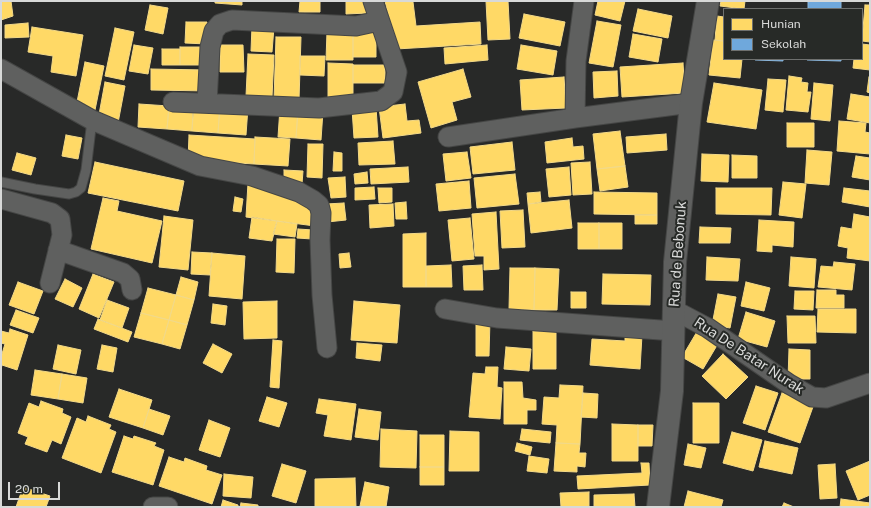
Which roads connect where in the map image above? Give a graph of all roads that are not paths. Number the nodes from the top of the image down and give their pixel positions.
1 (373, 1) edge
2 (584, 1) edge
3 (708, 1) edge
4 (379, 21) junction
5 (1, 69) edge
6 (173, 102) dead end
7 (206, 103) junction
8 (691, 103) junction
9 (575, 118) junction
10 (92, 120) junction
11 (448, 137) dead end
12 (1, 182) edge
13 (1, 199) edge
14 (58, 250) junction
15 (50, 283) dead end
16 (132, 290) dead end
17 (445, 309) dead end
18 (674, 321) junction
19 (327, 348) dead end
20 (870, 382) edge
21 (153, 507) edge
22 (168, 507) edge
23 (658, 507) edge

1 - 4 street
2 - 9 street
3 - 8 street, Rua de Bebonuk
4 - 7 street
4 - 7 street
5 - 10 street
6 - 7 street
8 - 9 street
8 - 18 street, Rua de Bebonuk
9 - 11 street
10 - 12 lane
10 - 19 street
13 - 14 street
14 - 15 street
14 - 16 street
17 - 18 street
18 - 20 street, Rua De Batar Nurak
18 - 23 street, Rua de Bebonuk
21 - 22 street

